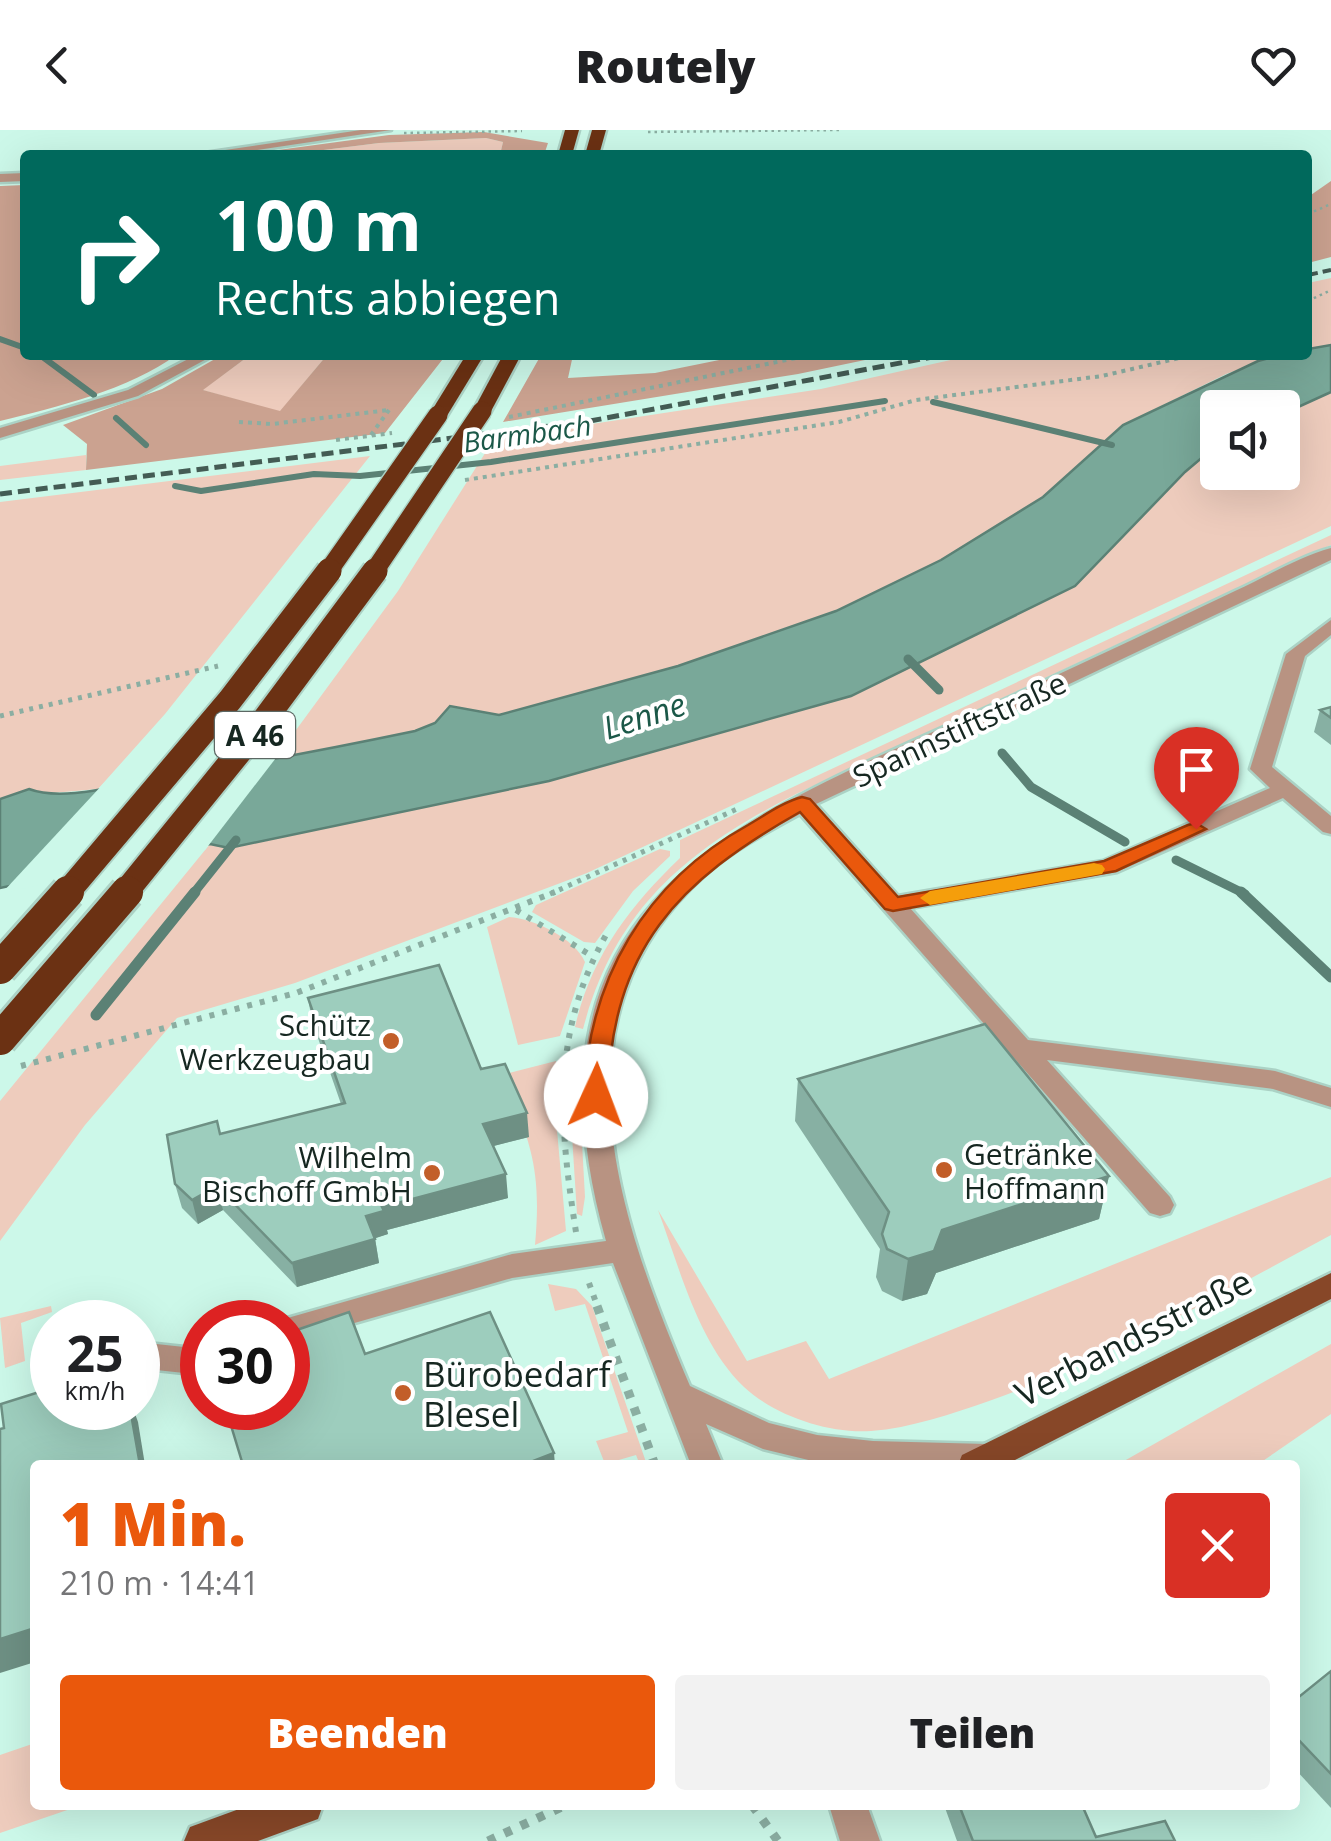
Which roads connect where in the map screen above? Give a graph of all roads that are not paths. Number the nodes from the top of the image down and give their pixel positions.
1 (386, 130) edge
2 (235, 150) edge
3 (197, 360) edge
4 (471, 360) edge
5 (510, 360) edge
6 (0, 433) edge
7 (1331, 553) edge
8 (1331, 626) edge
9 (1286, 789) junction
10 (802, 803) junction
11 (1331, 827) edge
12 (893, 904) junction
13 (0, 968) edge
14 (0, 1040) edge
15 (1021, 1048) junction
16 (1331, 1098) edge
17 (1160, 1205) dead end
18 (623, 1250) junction
19 (1331, 1285) edge
20 (310, 1324) edge
21 (679, 1395) junction
22 (705, 1460) edge
23 (947, 1460) edge
24 (984, 1460) edge
25 (290, 1810) edge
26 (850, 1810) edge
27 (204, 1841) edge
28 (860, 1841) edge

1 - 2 street
3 - 6 street
4 - 13 highway, A 46, bridge
5 - 14 highway, A 46, bridge
7 - 10 street, Spannstiftstraße
8 - 9 street
9 - 11 street
9 - 12 street
10 - 12 street
10 - 18 street, Spannstiftstraße
12 - 15 street
15 - 16 street
15 - 17 street
18 - 20 street
18 - 21 street, Spannstiftstraße
19 - 24 main road, Verbandsstraße
21 - 22 street, Spannstiftstraße
21 - 23 street
25 - 27 main road
26 - 28 street

